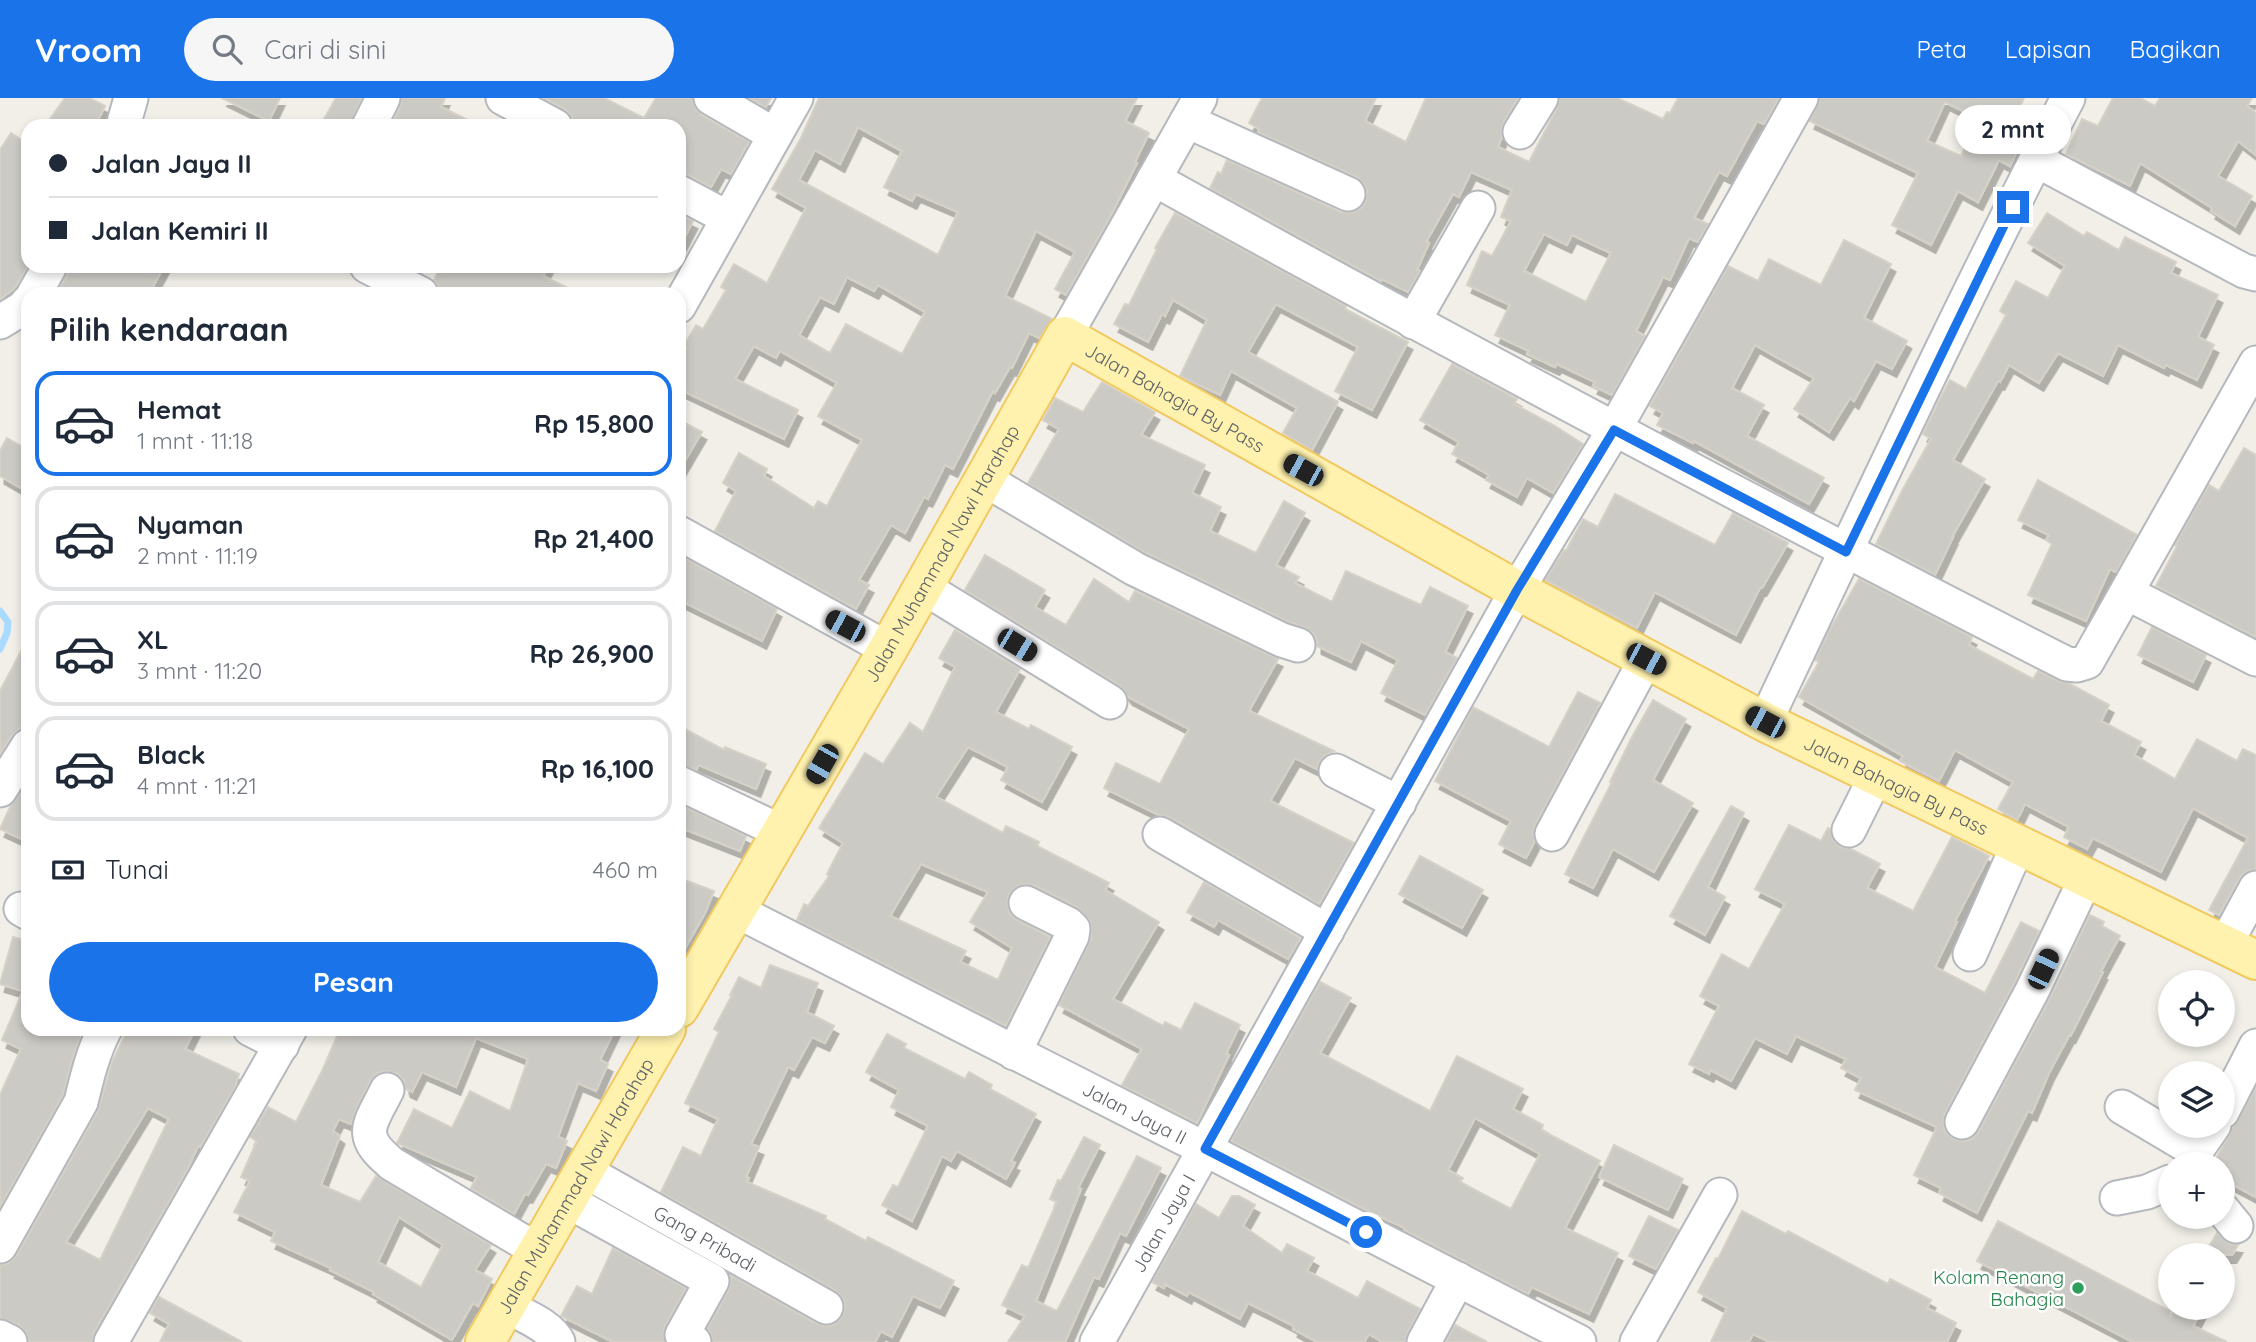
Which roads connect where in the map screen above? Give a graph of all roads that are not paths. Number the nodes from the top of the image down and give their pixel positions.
1 (131, 98) edge
2 (383, 98) edge
3 (503, 98) edge
4 (711, 98) edge
5 (796, 98) edge
6 (1541, 98) edge
7 (1801, 98) edge
8 (2068, 98) edge
9 (1193, 110) edge
10 (125, 119) edge
11 (372, 119) edge
12 (542, 119) edge
13 (1520, 132) dead end
14 (775, 135) junction
15 (2036, 160) junction
16 (1154, 179) junction
17 (1348, 194) dead end
18 (686, 196) edge
19 (1478, 208) dead end
20 (728, 218) junction
21 (2252, 265) edge
22 (380, 273) edge
23 (408, 287) edge
24 (686, 293) edge
25 (21, 308) edge
26 (0, 322) edge
27 (1413, 322) junction
28 (1065, 336) junction
29 (2256, 363) edge
30 (1614, 430) junction
31 (984, 480) junction
32 (686, 537) edge
33 (1846, 552) junction
34 (923, 587) junction
35 (1517, 590) junction
36 (2127, 593) junction
37 (1298, 645) dead end
38 (888, 649) junction
39 (1646, 659) junction
40 (2256, 659) edge
41 (1110, 702) dead end
42 (1765, 722) junction
43 (1336, 771) dead end
44 (1876, 776) junction
45 (686, 786) edge
46 (1399, 803) junction
47 (1849, 830) dead end
48 (782, 832) junction
49 (1160, 834) dead end
50 (1552, 834) dead end
51 (2018, 845) junction
52 (2086, 878) junction
53 (2256, 888) edge
54 (1026, 903) dead end
55 (737, 911) junction
56 (1327, 931) junction
57 (2240, 952) edge
58 (1970, 954) dead end
59 (686, 991) edge
60 (101, 1036) edge
61 (658, 1036) edge
62 (286, 1037) edge
63 (2256, 1046) edge
64 (1014, 1053) junction
65 (2235, 1087) edge
66 (387, 1090) dead end
67 (2122, 1107) dead end
68 (1962, 1122) dead end
69 (2199, 1147) edge
70 (1205, 1149) junction
71 (574, 1185) junction
72 (2158, 1187) edge
73 (1720, 1195) dead end
74 (2117, 1198) dead end
75 (0, 1245) edge
76 (537, 1250) junction
77 (1458, 1279) junction
78 (506, 1306) junction
79 (826, 1307) dead end
80 (1524, 1330) edge
81 (0, 1337) edge
82 (10, 1342) edge
83 (111, 1342) edge
84 (485, 1342) edge
85 (558, 1342) edge
86 (694, 1342) edge
87 (1097, 1342) edge
88 (1424, 1342) edge
89 (1579, 1342) edge
90 (1637, 1342) edge

1 - 10 street
2 - 11 street
3 - 12 street
4 - 14 street
5 - 14 street
6 - 13 street
7 - 30 street, Jalan Jaya I
8 - 15 street
9 - 16 street, Jalan Muhammad Nawi Harahap
9 - 17 street
14 - 20 street
15 - 21 street
15 - 33 street
16 - 27 street
16 - 28 street, Jalan Muhammad Nawi Harahap
18 - 20 street
19 - 27 street
20 - 24 street
22 - 23 street
25 - 26 street
27 - 30 street
28 - 31 main road, Jalan Muhammad Nawi Harahap
28 - 35 main road, Jalan Bahagia By Pass
29 - 36 street
30 - 33 street
30 - 35 street, Jalan Jaya I
31 - 34 main road, Jalan Muhammad Nawi Harahap
31 - 37 street
32 - 38 street
33 - 36 street
33 - 42 street
34 - 38 main road, Jalan Muhammad Nawi Harahap
34 - 41 street
35 - 39 main road, Jalan Bahagia By Pass
35 - 46 street, Jalan Jaya I
36 - 40 street
38 - 48 main road, Jalan Muhammad Nawi Harahap
39 - 42 main road, Jalan Bahagia By Pass
39 - 50 street
42 - 44 main road, Jalan Bahagia By Pass
43 - 46 street
44 - 47 street
44 - 51 main road, Jalan Bahagia By Pass
45 - 48 street
46 - 56 street, Jalan Jaya I
48 - 55 main road, Jalan Muhammad Nawi Harahap
49 - 56 street
51 - 52 main road, Jalan Bahagia By Pass
51 - 58 street
52 - 57 main road, Jalan Bahagia By Pass
52 - 68 street
53 - 57 street
54 - 64 street
55 - 59 main road, Jalan Muhammad Nawi Harahap
55 - 64 street, Jalan Jaya II
56 - 70 street, Jalan Jaya I
60 - 75 street
61 - 71 main road, Jalan Muhammad Nawi Harahap
62 - 83 street
63 - 65 street
64 - 70 street, Jalan Jaya II
66 - 76 street
67 - 69 street
70 - 77 street, Jalan Jaya II
70 - 87 street, Jalan Jaya I
71 - 76 main road, Jalan Muhammad Nawi Harahap
71 - 79 street, Gang Pribadi
71 - 86 street
72 - 74 street
73 - 90 street
76 - 78 main road, Jalan Muhammad Nawi Harahap
77 - 80 street, Jalan Jaya II
77 - 88 street
78 - 84 main road, Jalan Muhammad Nawi Harahap
78 - 85 street
80 - 89 street, Jalan Jaya II
81 - 82 street

